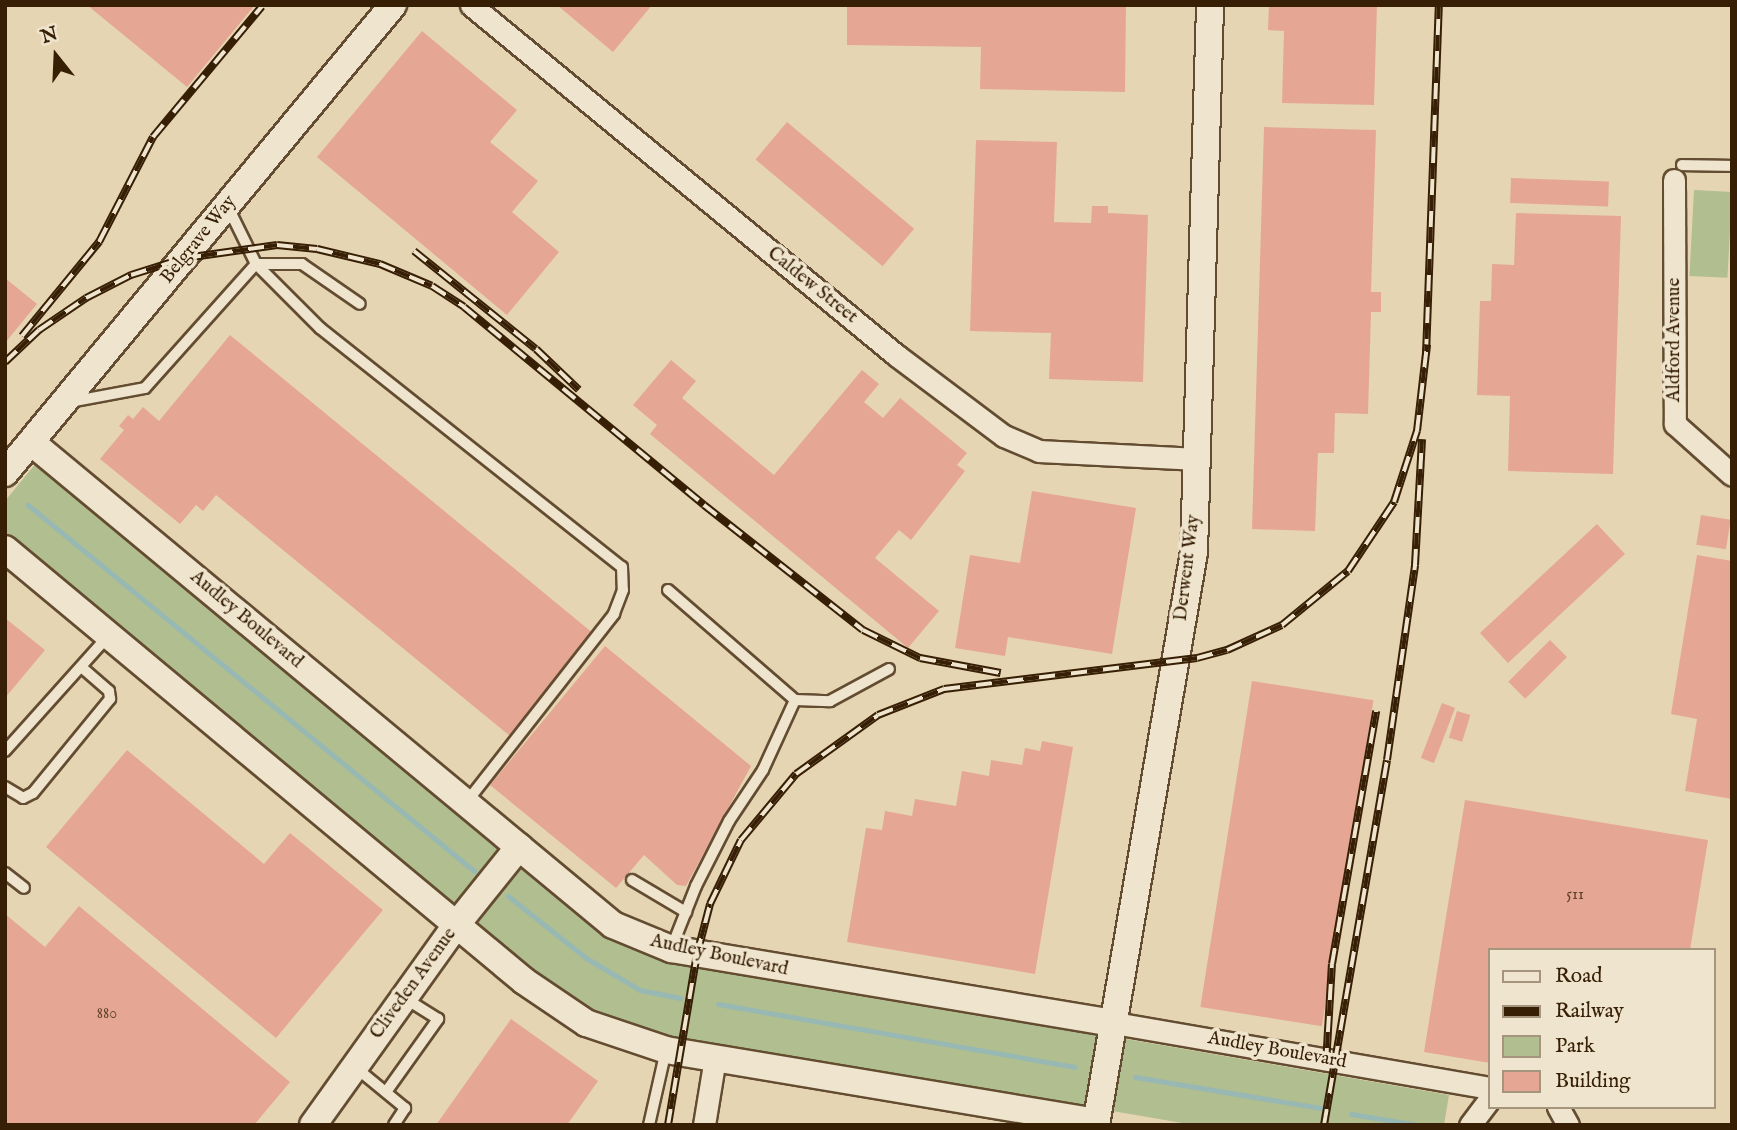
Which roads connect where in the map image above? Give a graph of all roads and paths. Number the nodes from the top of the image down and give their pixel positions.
1 (393, 5) edge
2 (471, 5) edge
3 (1210, 5) edge
4 (1732, 166) edge
5 (1678, 172) joint
6 (227, 206) junction
7 (256, 264) junction
8 (359, 304) dead end
9 (64, 403) junction
10 (31, 442) junction
11 (1198, 459) junction
12 (5, 473) edge
13 (1732, 475) edge
14 (5, 549) edge
15 (668, 590) dead end
16 (109, 635) junction
17 (81, 667) junction
18 (889, 669) dead end
19 (795, 700) junction
20 (5, 751) edge
21 (5, 787) edge
22 (466, 803) junction
23 (519, 846) junction
24 (5, 873) edge
25 (632, 880) dead end
26 (24, 888) dead end
27 (686, 912) junction
28 (457, 924) junction
29 (671, 949) junction
30 (404, 998) junction
31 (1114, 1024) junction
32 (666, 1051) junction
33 (715, 1058) junction
34 (355, 1067) junction
35 (1488, 1087) edge
36 (386, 1092) junction
37 (1488, 1101) edge
38 (1559, 1109) edge
39 (1102, 1124) edge
40 (313, 1125) edge
41 (394, 1125) edge
42 (649, 1125) edge
43 (704, 1125) edge
44 (1470, 1125) edge
45 (1568, 1125) edge

1 - 6 street, Belgrave Way
2 - 11 street, Caldew Street
3 - 11 street, Derwent Way
4 - 5 lane
5 - 13 street, Aldford Avenue
6 - 7 lane
6 - 9 street, Belgrave Way
7 - 8 lane
7 - 9 lane
7 - 22 lane
9 - 10 street, Belgrave Way
10 - 12 street, Belgrave Way
10 - 22 street, Audley Boulevard
11 - 31 street, Derwent Way
14 - 16 street
15 - 19 lane
16 - 17 lane
16 - 28 street
17 - 20 lane
17 - 21 lane
18 - 19 lane
19 - 27 lane
22 - 23 street, Audley Boulevard
23 - 28 street, Cliveden Avenue
23 - 29 street, Audley Boulevard
24 - 26 lane
25 - 27 lane
27 - 29 lane
28 - 30 street, Cliveden Avenue
28 - 32 street
29 - 31 street, Audley Boulevard
30 - 34 street, Cliveden Avenue
30 - 36 lane
31 - 35 street, Audley Boulevard
31 - 39 street, Derwent Way
32 - 33 street
32 - 42 lane
33 - 39 street
33 - 43 street
34 - 36 lane
34 - 40 street, Cliveden Avenue
36 - 41 lane
37 - 44 street
38 - 45 street

